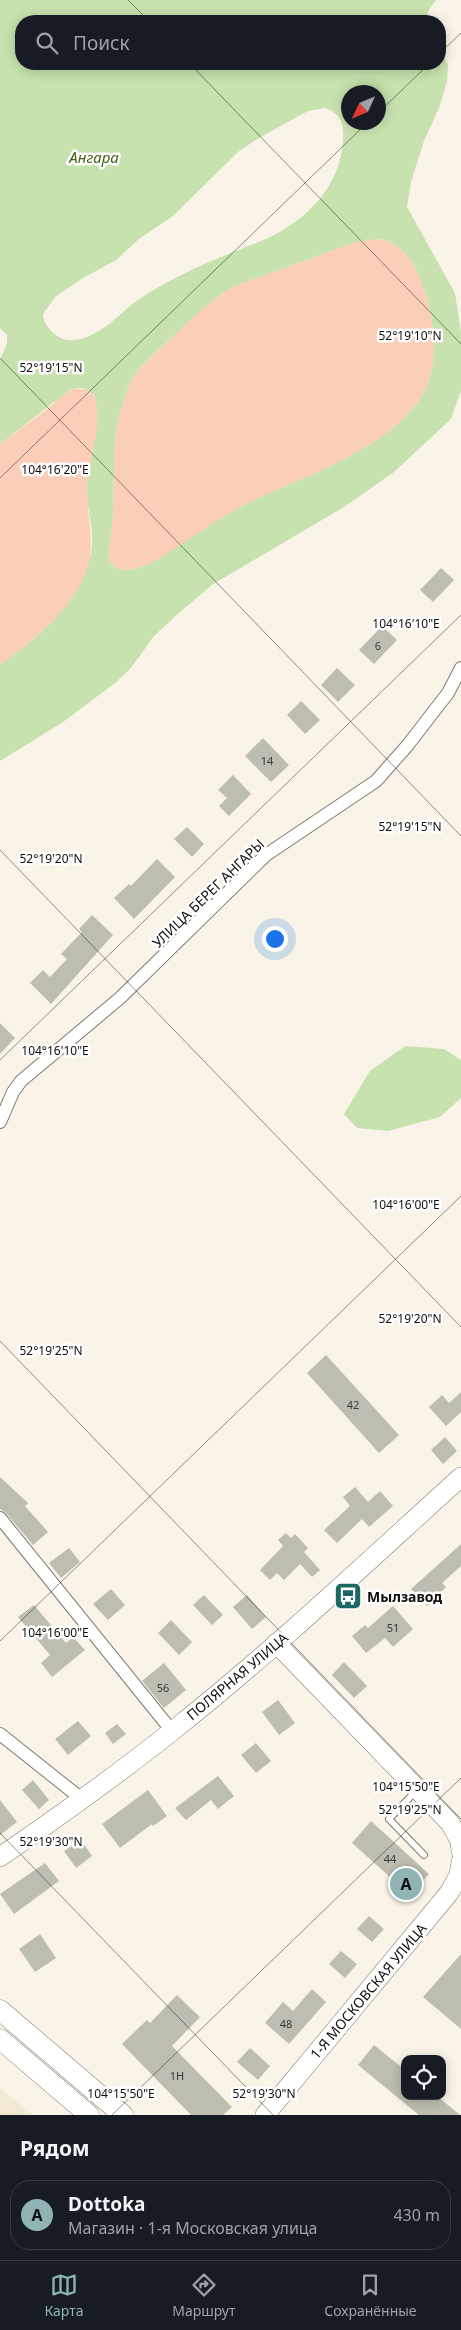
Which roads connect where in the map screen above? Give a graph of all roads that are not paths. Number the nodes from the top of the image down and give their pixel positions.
1 (461, 668) edge
2 (0, 1122) edge
3 (461, 1477) edge
4 (0, 1518) edge
5 (276, 1643) junction
6 (172, 1731) junction
7 (0, 1734) edge
8 (418, 1790) junction
9 (83, 1800) junction
10 (461, 1844) edge
11 (424, 1855) dead end
12 (0, 1857) edge
13 (461, 1862) edge
14 (0, 2010) edge
15 (0, 2039) edge
16 (89, 2115) edge
17 (123, 2115) edge
18 (265, 2115) edge

1 - 2 street, УЛИЦА БЕРЕГ АНГАРЫ
3 - 5 main road, ПОЛЯРНАЯ УЛИЦА
4 - 6 street
5 - 6 main road, ПОЛЯРНАЯ УЛИЦА
5 - 8 main road
6 - 9 main road, ПОЛЯРНАЯ УЛИЦА
7 - 9 street
8 - 10 main road
8 - 11 lane
9 - 12 main road, ПОЛЯРНАЯ УЛИЦА
13 - 18 main road, 1-Я МОСКОВСКАЯ УЛИЦА
14 - 17 main road
15 - 16 main road

